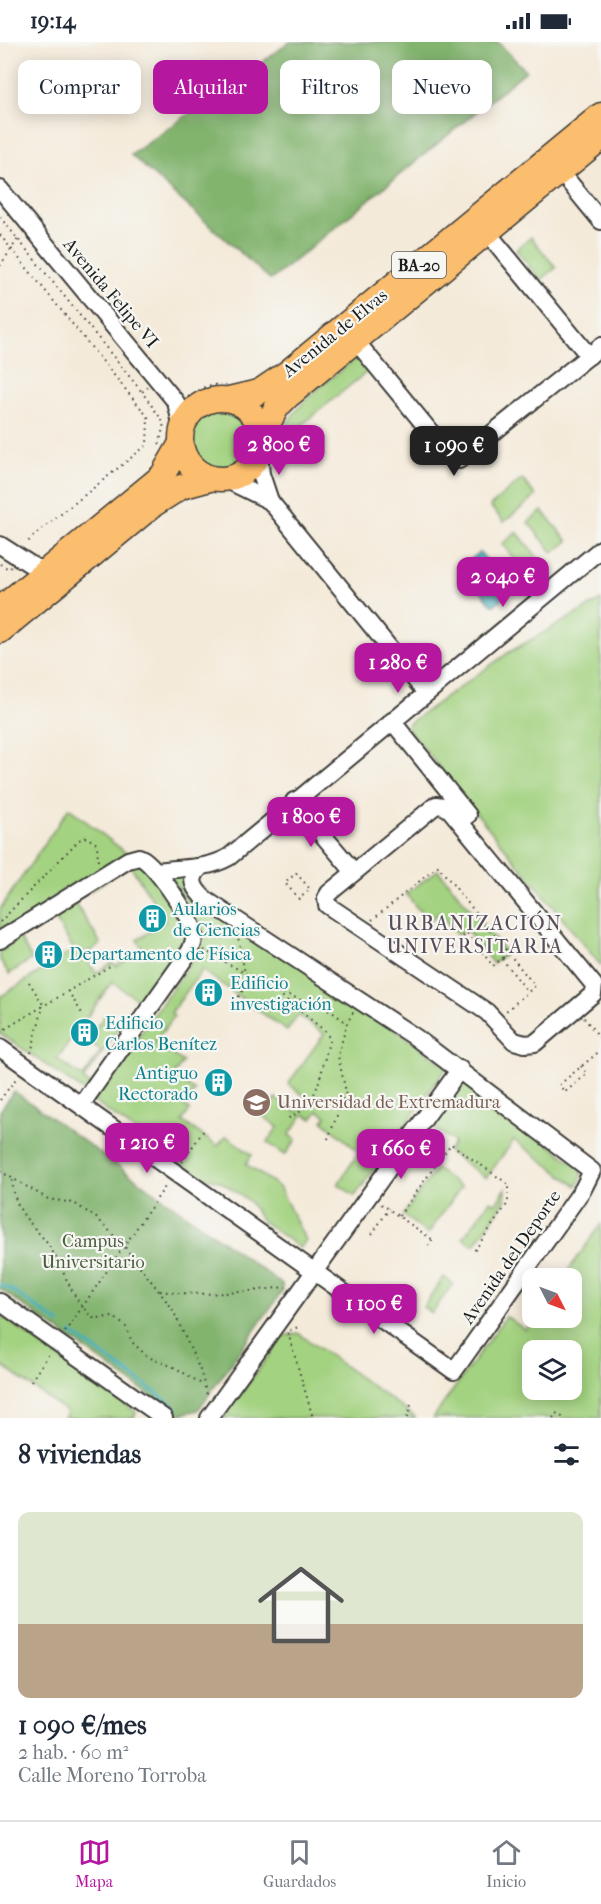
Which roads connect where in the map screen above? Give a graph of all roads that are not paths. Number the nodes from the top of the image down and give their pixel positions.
1 (601, 115) edge
2 (601, 138) edge
3 (560, 171) junction
4 (0, 189) edge
5 (601, 221) edge
6 (487, 232) junction
7 (356, 340) junction
8 (595, 351) edge
9 (229, 391) junction
10 (173, 440) junction
11 (260, 444) junction
12 (217, 479) junction
13 (270, 501) junction
14 (0, 545) edge
15 (601, 549) edge
16 (32, 563) junction
17 (0, 609) edge
18 (0, 631) edge
19 (426, 693) junction
20 (392, 721) junction
21 (294, 801) junction
22 (199, 869) junction
23 (157, 871) junction
24 (354, 872) junction
25 (0, 940) edge
26 (601, 975) edge
27 (0, 1048) edge
28 (460, 1069) junction
29 (81, 1106) junction
30 (314, 1271) junction
31 (0, 1302) edge
32 (211, 1415) edge
33 (164, 1418) edge

1 - 9 highway, Avenida de Elvas / BA-20
2 - 3 highway, Avenida de Elvas / BA-20
3 - 5 street
3 - 6 highway, Avenida de Elvas / BA-20
4 - 10 street, Avenida Felipe VI
6 - 7 highway, Avenida de Elvas / BA-20
6 - 8 street
7 - 8 street
7 - 11 highway, Avenida de Elvas / BA-20
9 - 10 highway
9 - 11 highway
10 - 12 highway
10 - 16 highway
11 - 12 highway
11 - 13 street
12 - 13 street
12 - 18 highway
13 - 19 street
14 - 16 street
15 - 19 street
16 - 17 highway
19 - 20 street
20 - 21 street
20 - 26 street
21 - 22 street
21 - 24 street
22 - 23 street
22 - 28 street
23 - 25 street
23 - 29 street
24 - 24 street
27 - 29 street
28 - 30 street
28 - 30 street, Avenida del Deporte
29 - 30 street
30 - 32 street
31 - 33 street

